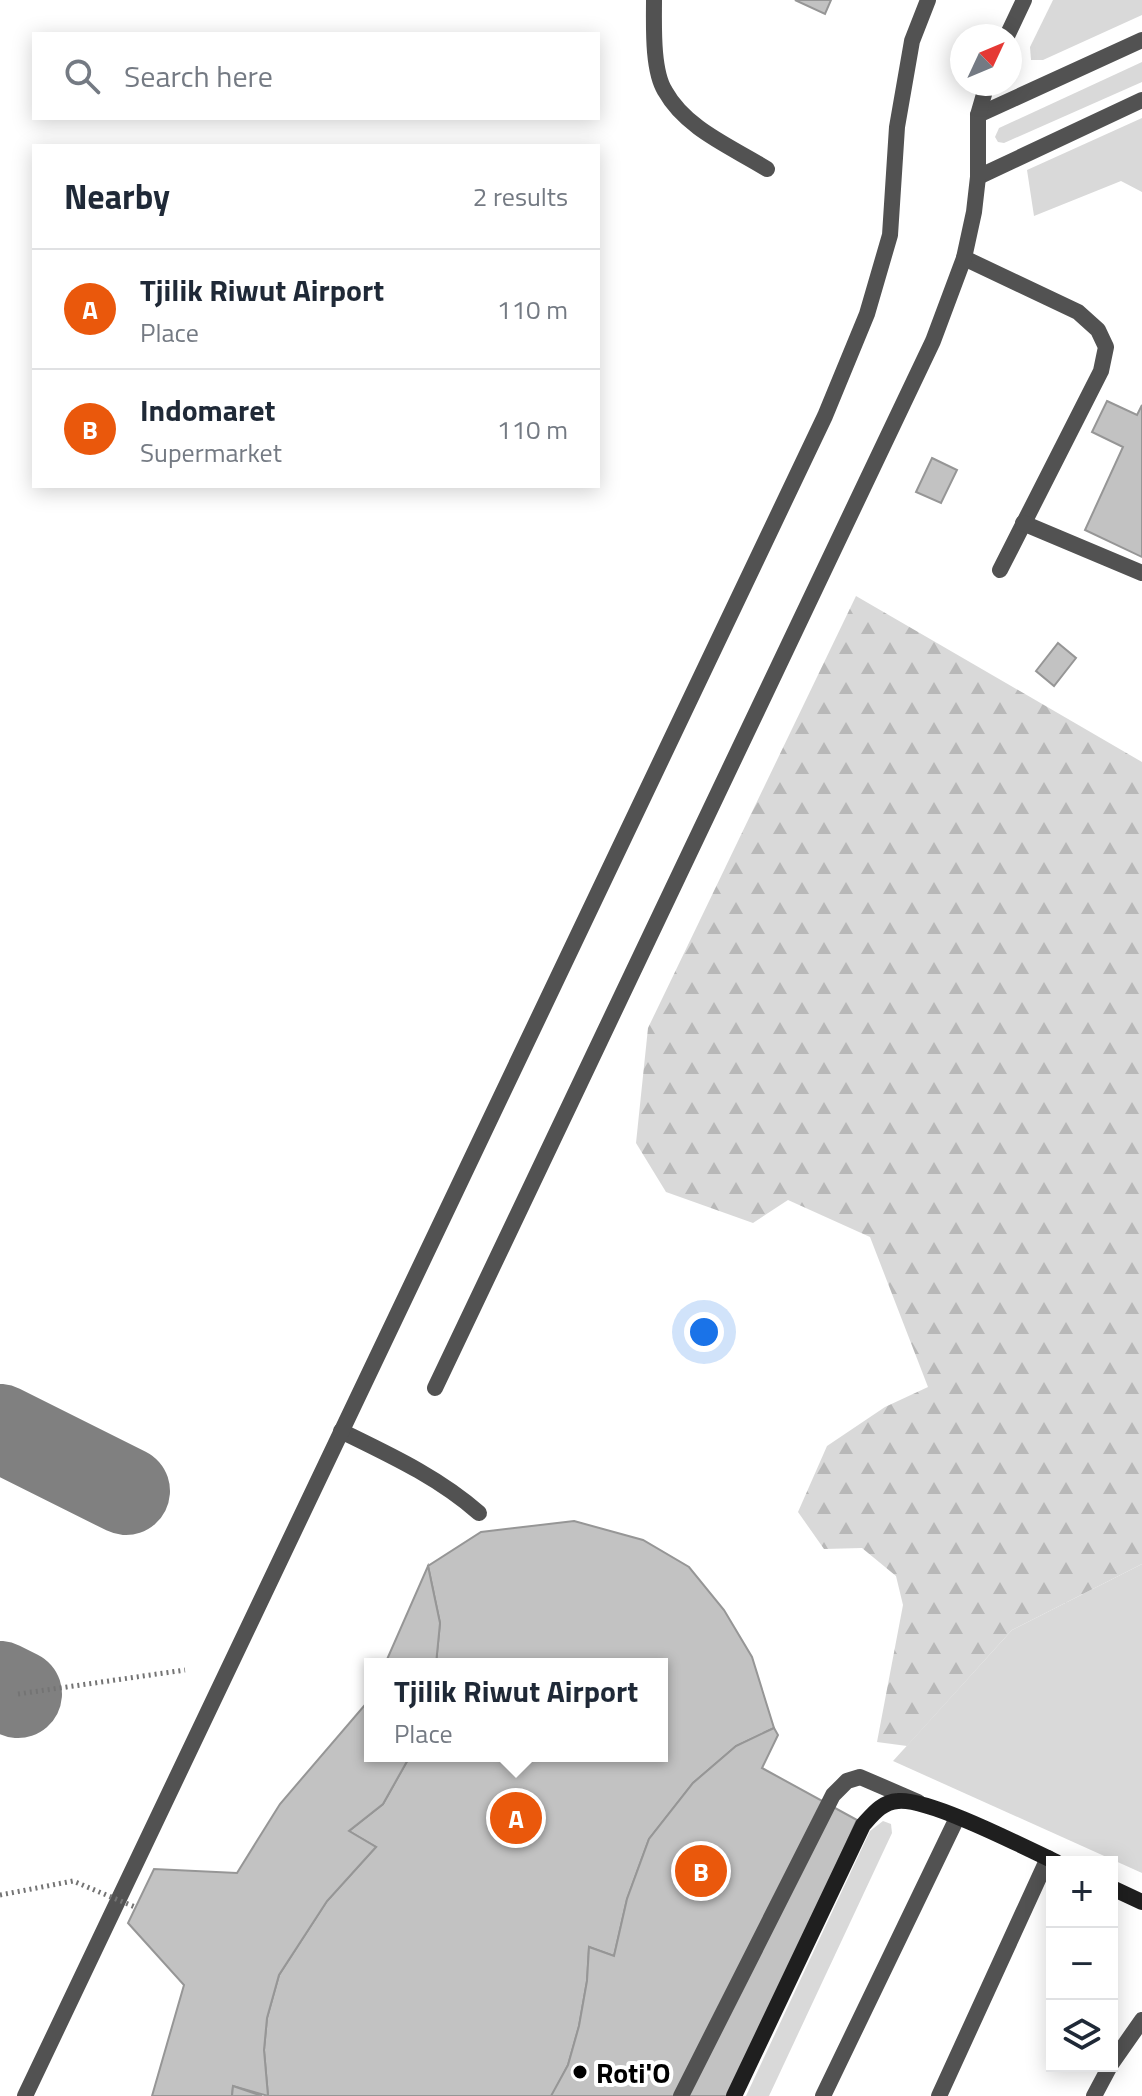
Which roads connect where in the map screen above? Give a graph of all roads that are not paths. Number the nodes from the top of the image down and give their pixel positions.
1 (654, 0) edge
2 (928, 0) edge
3 (1024, 0) edge
4 (1013, 24) edge
5 (1142, 40) edge
6 (984, 96) edge
7 (1142, 100) edge
8 (978, 115) junction
9 (767, 169) dead end
10 (978, 177) junction
11 (964, 258) junction
12 (1023, 523) junction
13 (1000, 570) dead end
14 (1142, 573) edge
15 (435, 1388) dead end
16 (341, 1431) junction
17 (479, 1513) dead end
18 (923, 1804) junction
19 (957, 1818) junction
20 (1046, 1857) edge
21 (1046, 1873) edge
22 (1118, 1891) edge
23 (1142, 1902) edge
24 (1142, 2020) edge
25 (1118, 2055) edge
26 (1107, 2072) edge
27 (25, 2096) edge
28 (681, 2096) edge
29 (734, 2096) edge
30 (823, 2096) edge
31 (939, 2096) edge
32 (1094, 2096) edge

1 - 9 lane
2 - 16 lane
3 - 4 lane
5 - 8 lane
6 - 8 lane
7 - 10 lane
8 - 10 lane
10 - 11 lane
11 - 12 lane
11 - 15 lane
12 - 13 lane
12 - 14 lane
16 - 17 lane
16 - 27 lane
18 - 19 street
18 - 28 lane
18 - 29 street
19 - 20 street
19 - 30 lane
21 - 31 lane
22 - 23 street
24 - 25 lane
26 - 32 lane

